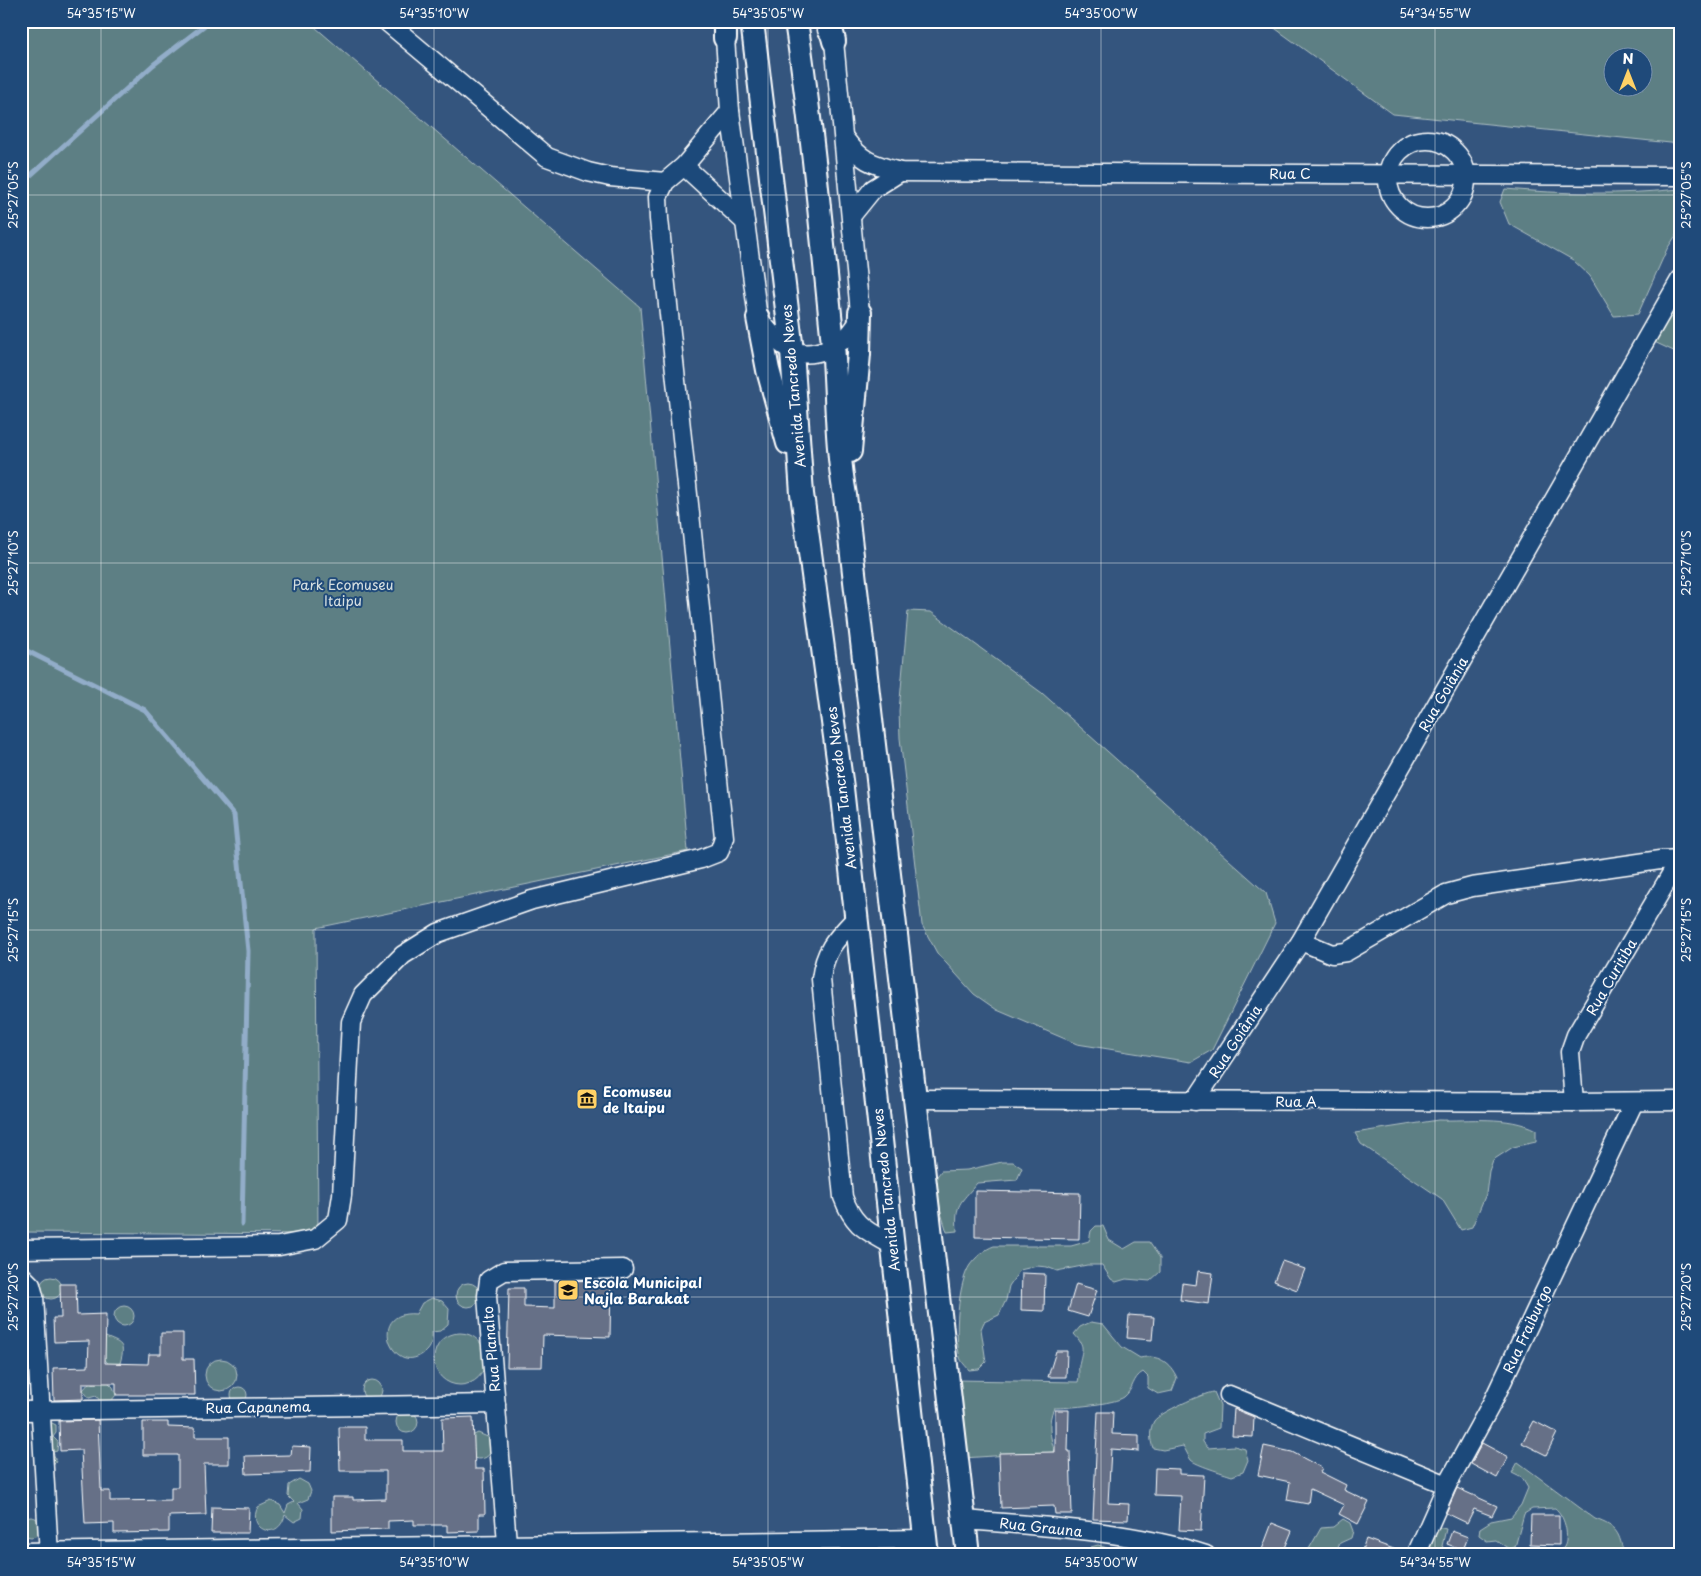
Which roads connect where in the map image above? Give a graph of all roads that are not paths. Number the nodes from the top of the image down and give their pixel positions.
1 (386, 21) edge
2 (752, 21) edge
3 (796, 21) edge
4 (822, 21) edge
5 (727, 27) edge
6 (832, 31) edge
7 (730, 111) junction
8 (845, 138) junction
9 (684, 166) junction
10 (900, 172) junction
11 (1388, 173) junction
12 (1466, 176) junction
13 (1680, 176) edge
14 (666, 182) junction
15 (852, 215) junction
16 (745, 222) junction
17 (1680, 280) edge
18 (860, 312) junction
19 (758, 318) junction
20 (833, 347) junction
21 (792, 351) junction
22 (802, 494) junction
23 (845, 495) junction
24 (1680, 859) edge
25 (856, 918) junction
26 (1301, 941) junction
27 (913, 1099) junction
28 (1195, 1101) junction
29 (1680, 1101) edge
30 (1574, 1102) junction
31 (1634, 1102) junction
32 (892, 1246) junction
33 (21, 1250) edge
34 (623, 1269) dead end
35 (21, 1275) edge
36 (1229, 1395) dead end
37 (496, 1404) junction
38 (21, 1411) edge
39 (42, 1411) junction
40 (1447, 1485) junction
41 (964, 1520) junction
42 (926, 1547) edge
43 (507, 1551) edge
44 (21, 1552) edge
45 (49, 1553) edge
46 (968, 1555) edge
47 (1206, 1555) edge
48 (1416, 1555) edge

1 - 14 street
2 - 21 main road, Avenida Tancredo Neves
3 - 20 main road
4 - 6 street
5 - 7 street
6 - 8 street
7 - 9 street
7 - 16 street
8 - 10 street, Rua C
8 - 15 street
9 - 14 street
9 - 16 street
10 - 11 street, Rua C
10 - 15 street
11 - 12 street, Rua C
11 - 12 street
11 - 12 street
12 - 13 street, Rua C
14 - 33 street
15 - 18 street
16 - 19 street
17 - 26 street, Rua Goiânia
18 - 20 street
18 - 23 main road
19 - 21 street
19 - 22 main road
20 - 21 street
20 - 23 main road
21 - 22 main road, Avenida Tancredo Neves
22 - 25 main road, Avenida Tancredo Neves
23 - 27 main road
24 - 26 street
24 - 30 street, Rua Curitiba
25 - 32 main road, Avenida Tancredo Neves
25 - 32 street
26 - 28 street, Rua Goiânia
27 - 28 street, Rua A
27 - 41 main road
28 - 30 street, Rua A
29 - 31 street, Rua A
30 - 31 street, Rua A
31 - 40 street, Rua Fraiburgo
32 - 42 main road, Avenida Tancredo Neves
34 - 37 street, Rua Planalto
35 - 39 street
36 - 40 street
37 - 39 street, Rua Capanema
37 - 43 street, Rua Planalto
38 - 39 street, Rua Capanema
39 - 45 street
40 - 48 street, Rua Fraiburgo
41 - 46 main road
41 - 47 street, Rua Grauna
42 - 43 street
43 - 45 street
44 - 45 street

